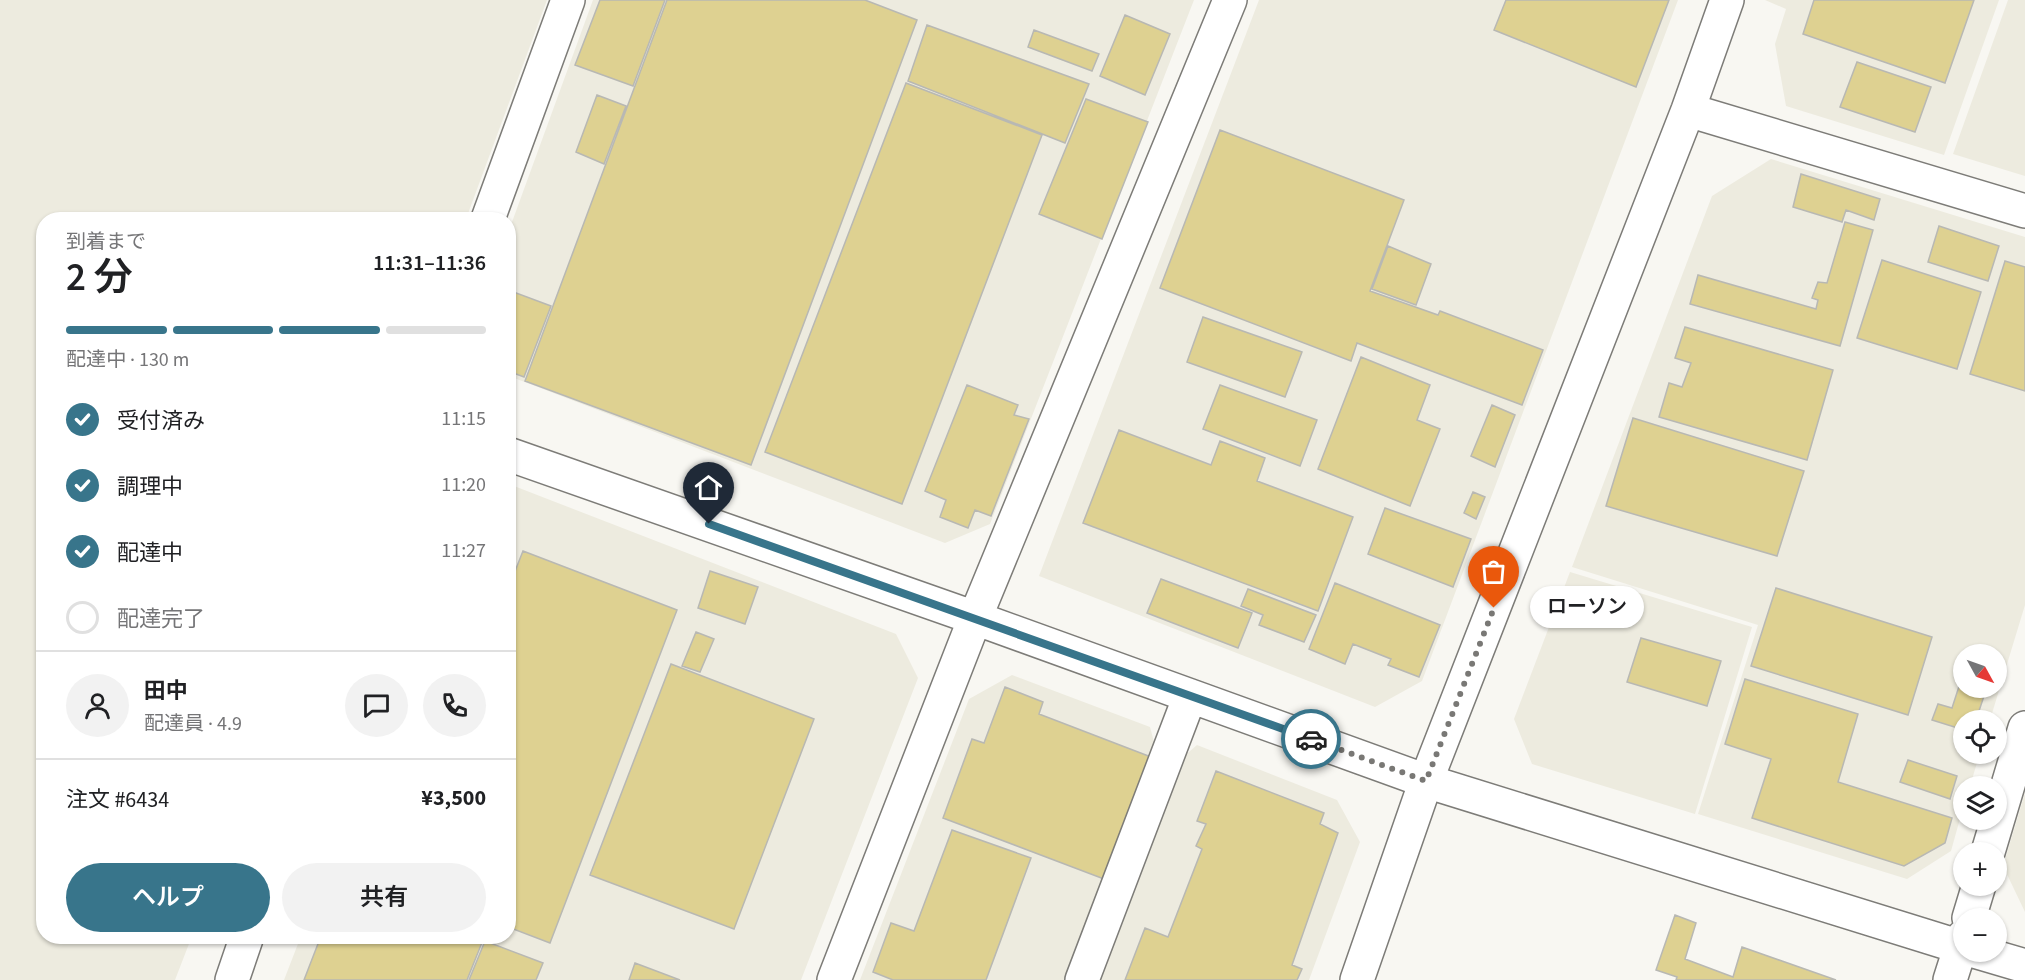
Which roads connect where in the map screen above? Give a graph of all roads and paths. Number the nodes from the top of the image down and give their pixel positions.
1 (568, 0) edge
2 (1230, 0) edge
3 (1727, 0) edge
4 (1688, 110) junction
5 (2025, 211) edge
6 (491, 212) edge
7 (516, 457) edge
8 (975, 618) junction
9 (1190, 696) junction
10 (2025, 728) edge
11 (1426, 781) junction
12 (1991, 842) edge
13 (1953, 936) edge
14 (244, 944) edge
15 (2007, 958) edge
16 (1957, 962) edge
17 (2025, 966) edge
18 (232, 980) edge
19 (834, 980) edge
20 (1083, 980) edge
21 (1358, 980) edge
22 (1950, 980) edge

1 - 6 street
2 - 8 street
3 - 4 street
4 - 5 street
4 - 11 street
7 - 8 street
8 - 9 street
8 - 19 street
9 - 11 street
9 - 20 street
10 - 12 street
11 - 13 street
11 - 21 street
14 - 18 street
15 - 17 street
16 - 22 street

